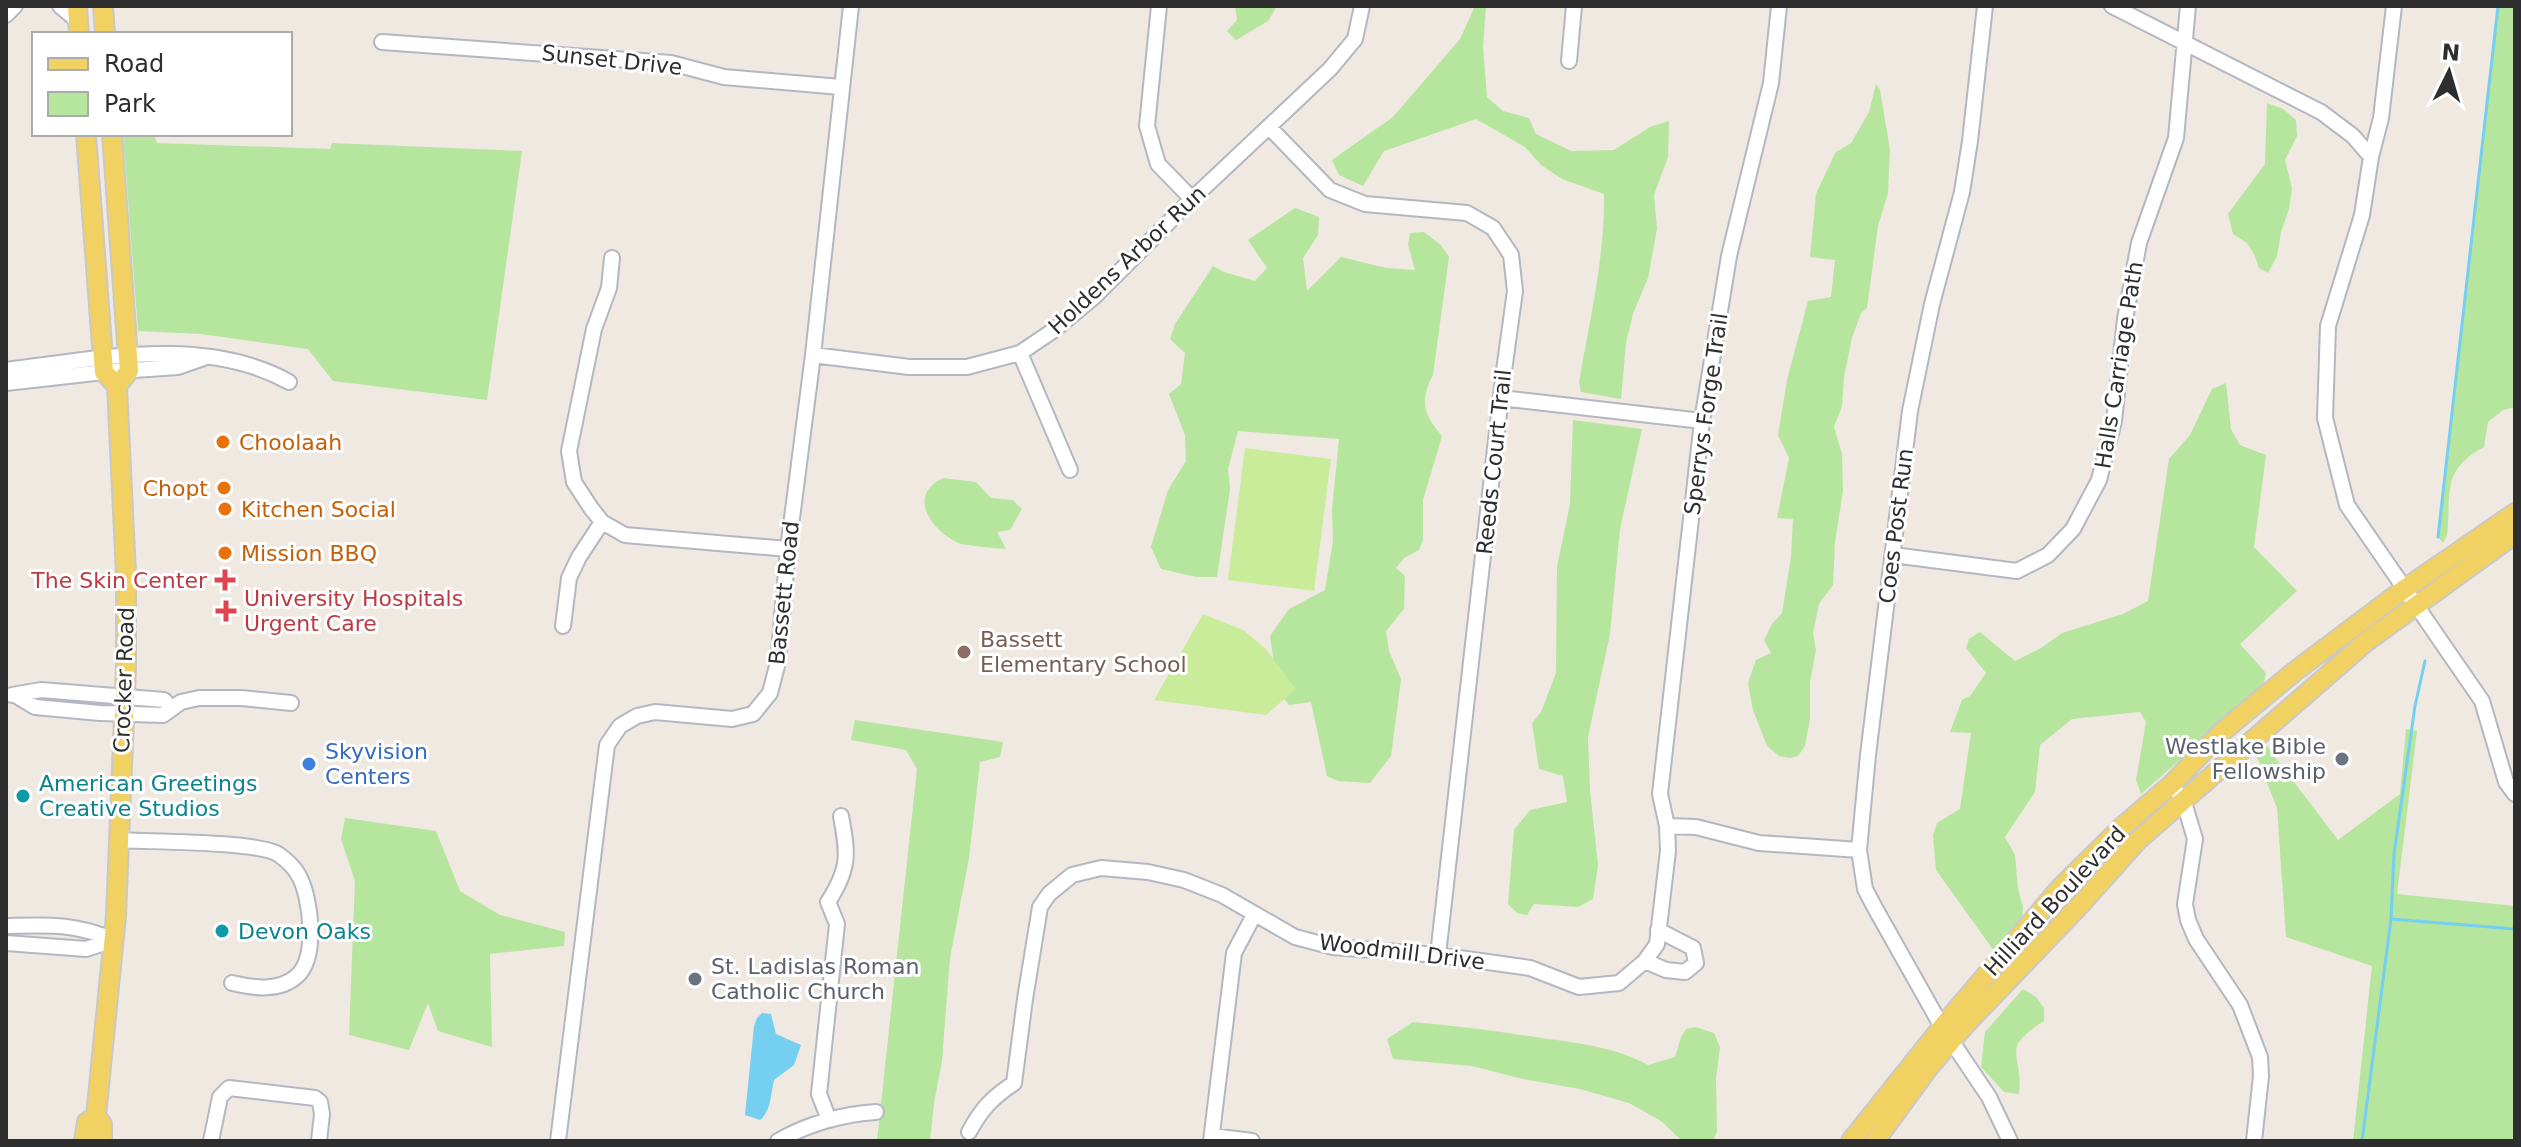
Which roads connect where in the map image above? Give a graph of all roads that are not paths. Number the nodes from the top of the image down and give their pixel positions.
1 (15, 6) edge
2 (60, 6) edge
3 (103, 6) edge
4 (851, 6) edge
5 (1159, 6) edge
6 (1362, 6) edge
7 (1574, 6) edge
8 (1779, 6) edge
9 (1985, 6) edge
10 (2112, 6) edge
11 (2188, 6) edge
12 (2394, 6) edge
13 (6, 15) edge
14 (78, 20) edge
15 (105, 32) edge
16 (382, 42) dead end
17 (2185, 43) junction
18 (1569, 61) dead end
19 (841, 87) junction
20 (1270, 128) junction
21 (86, 136) edge
22 (112, 136) edge
23 (2371, 157) junction
24 (1192, 199) junction
25 (612, 258) dead end
26 (1020, 353) junction
27 (813, 355) junction
28 (117, 363) junction
29 (6, 370) edge
30 (289, 382) dead end
31 (6, 383) edge
32 (1501, 398) junction
33 (1702, 421) junction
34 (1070, 470) dead end
35 (2515, 513) edge
36 (602, 522) junction
37 (2515, 534) edge
38 (788, 549) junction
39 (1893, 555) junction
40 (2403, 590) junction
41 (2415, 606) junction
42 (563, 626) dead end
43 (11, 695) edge
44 (291, 703) dead end
45 (124, 705) junction
46 (2177, 792) junction
47 (2515, 794) edge
48 (841, 816) dead end
49 (1667, 826) junction
50 (118, 840) junction
51 (1859, 850) junction
52 (1254, 915) junction
53 (6, 926) edge
54 (1658, 930) junction
55 (114, 940) junction
56 (6, 943) edge
57 (1438, 955) junction
58 (1645, 961) junction
59 (232, 983) dead end
60 (1946, 1033) junction
61 (876, 1112) dead end
62 (96, 1116) junction
63 (829, 1120) junction
64 (969, 1132) dead end
65 (1212, 1139) edge
66 (84, 1141) edge
67 (102, 1141) edge
68 (211, 1141) edge
69 (319, 1141) edge
70 (558, 1141) edge
71 (778, 1141) edge
72 (1252, 1141) edge
73 (1851, 1141) edge
74 (1875, 1141) edge
75 (2010, 1141) edge
76 (2254, 1141) edge

1 - 13 street
2 - 14 street
3 - 15 main road
4 - 19 street, Bassett Road
5 - 24 street
6 - 20 street, Holdens Arbor Run
7 - 18 street
8 - 33 street, Sperrys Forge Trail
9 - 39 street, Coes Post Run
10 - 17 street
11 - 17 street, Halls Carriage Path
12 - 23 street
16 - 19 street, Sunset Drive
17 - 23 street
17 - 39 street, Halls Carriage Path
19 - 27 street, Bassett Road
20 - 24 street, Holdens Arbor Run
20 - 32 street, Reeds Court Trail
21 - 28 main road
22 - 28 main road
23 - 40 street
24 - 26 street, Holdens Arbor Run
25 - 36 street
26 - 27 street, Holdens Arbor Run
26 - 34 street
27 - 38 street, Bassett Road
28 - 29 street
28 - 30 street
28 - 31 street
28 - 45 main road, Crocker Road
32 - 33 street
32 - 57 street, Reeds Court Trail
33 - 49 street, Sperrys Forge Trail
35 - 40 main road, Hilliard Boulevard
36 - 38 street
36 - 42 street
37 - 41 main road, Hilliard Boulevard
38 - 70 street, Bassett Road
39 - 51 street, Coes Post Run
40 - 41 street
40 - 46 main road, Hilliard Boulevard
41 - 46 main road, Hilliard Boulevard
41 - 47 street
43 - 45 street
44 - 45 street
45 - 50 main road, Crocker Road
46 - 60 main road, Hilliard Boulevard
46 - 60 main road, Hilliard Boulevard
46 - 76 street
48 - 63 street
49 - 51 street
49 - 54 street, Sperrys Forge Trail
50 - 55 main road, Crocker Road
50 - 59 street
51 - 60 street, Coes Post Run
52 - 57 street, Woodmill Drive
52 - 64 street, Woodmill Drive
52 - 65 street
53 - 55 street
54 - 58 street, Sperrys Forge Trail
54 - 58 street
55 - 56 street
55 - 62 main road, Crocker Road
57 - 58 street, Woodmill Drive
60 - 73 main road, Hilliard Boulevard
60 - 74 main road, Hilliard Boulevard
60 - 75 street, Coes Post Run
61 - 63 street
62 - 66 main road, Crocker Road
62 - 67 main road, Crocker Road
63 - 71 street
65 - 72 street
68 - 69 street

